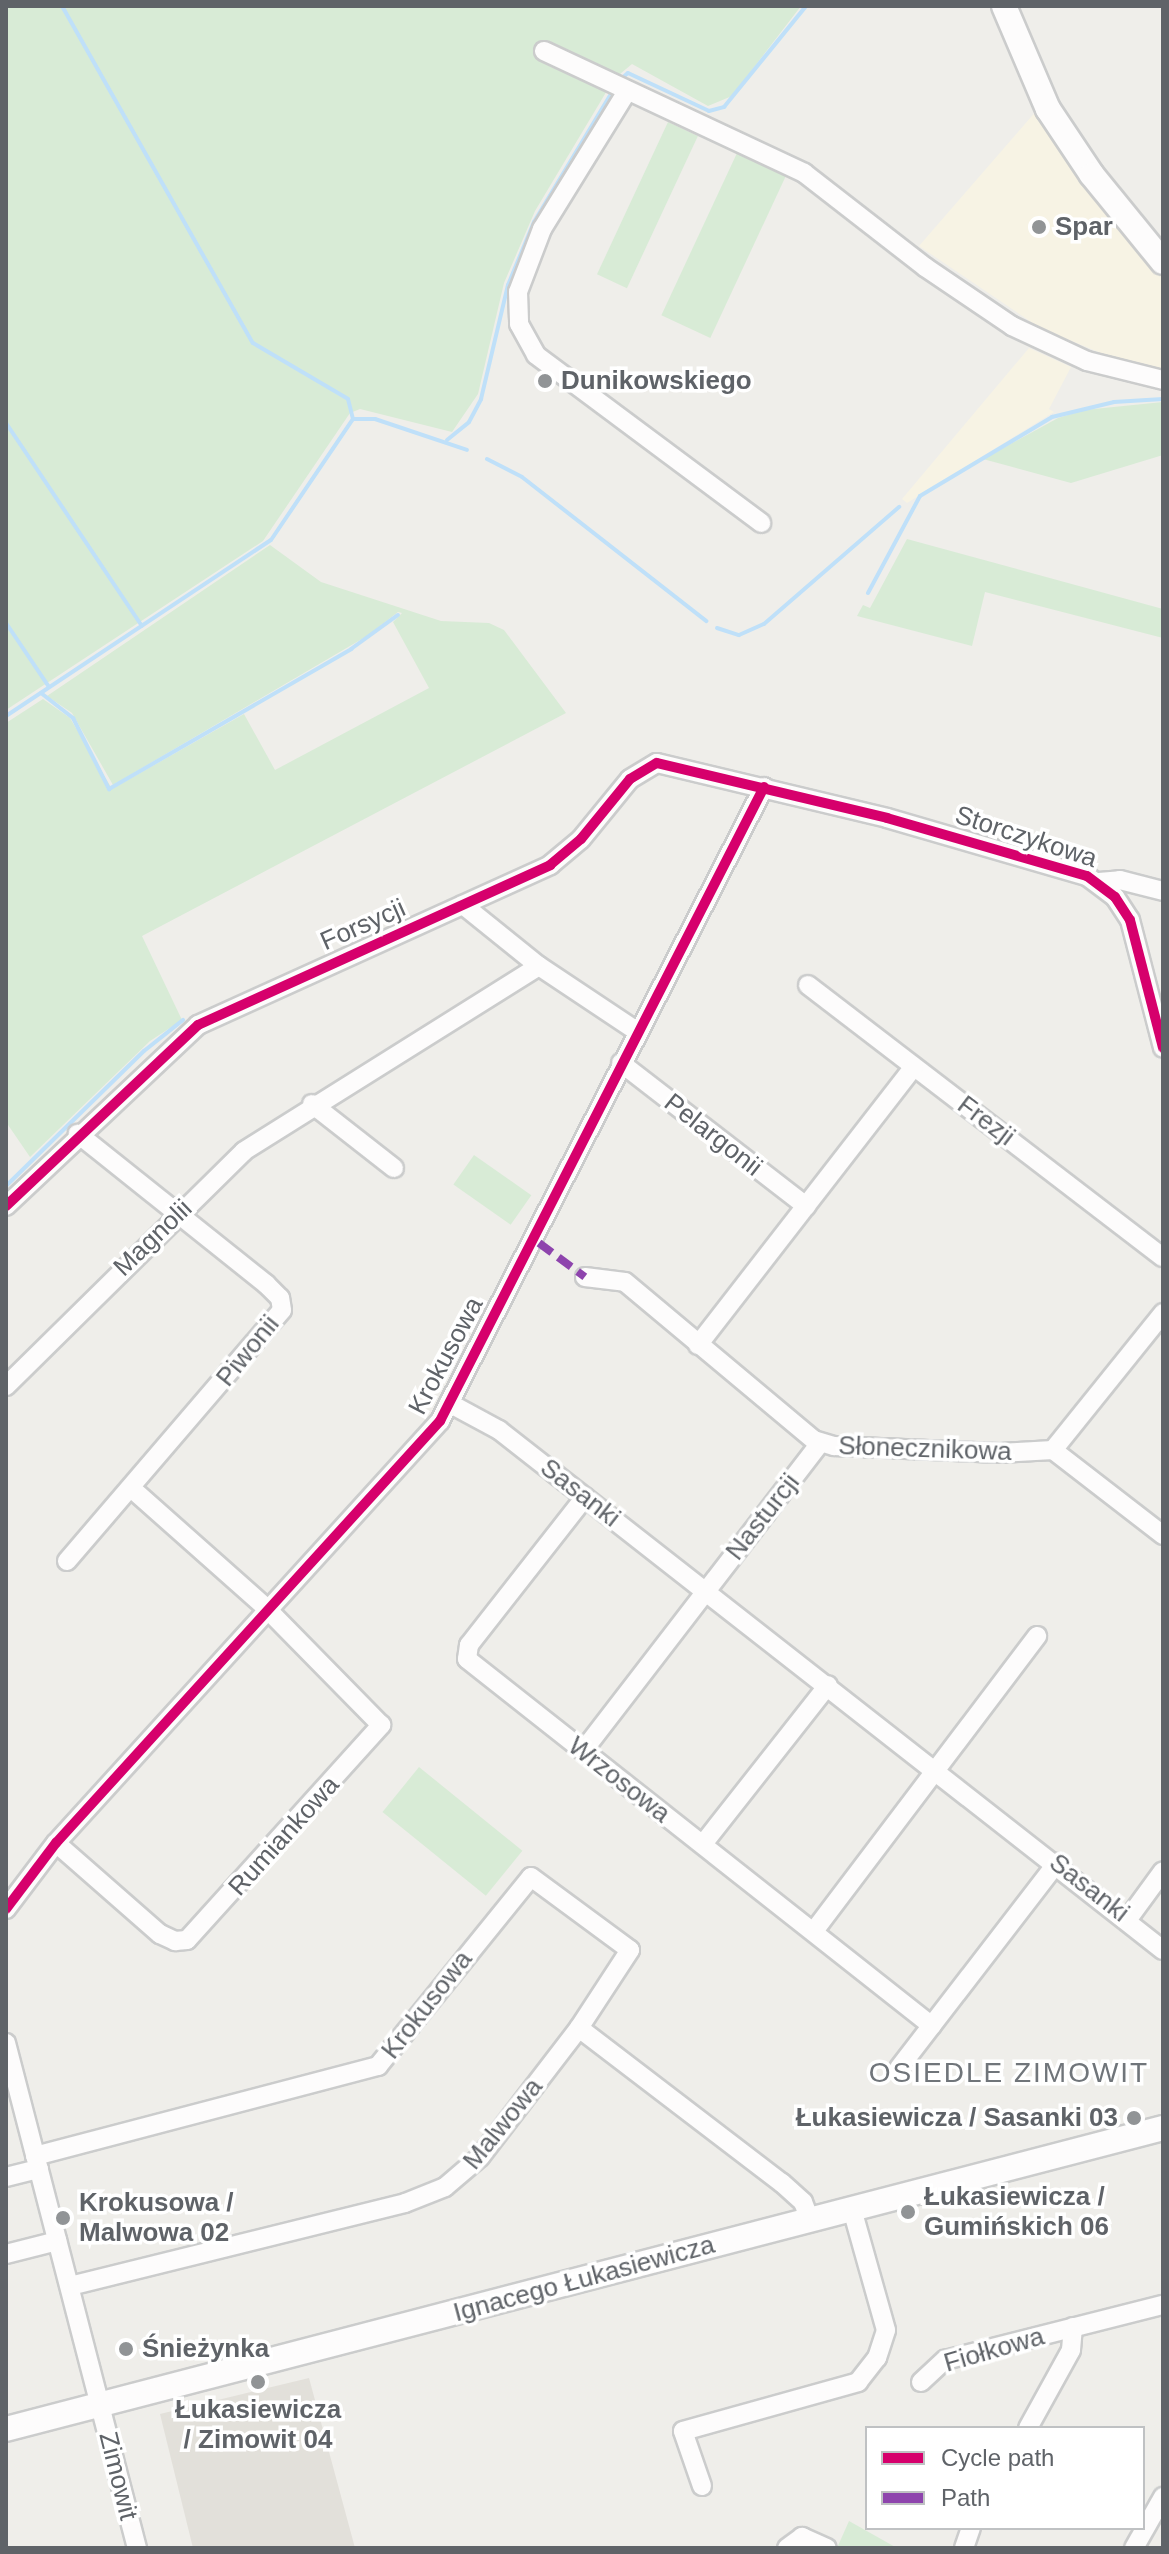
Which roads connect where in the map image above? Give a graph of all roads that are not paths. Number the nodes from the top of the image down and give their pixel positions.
1 (1004, 6) edge
2 (544, 51) dead end
3 (626, 93) junction
4 (1163, 262) edge
5 (1163, 380) edge
6 (761, 523) dead end
7 (764, 787) junction
8 (1099, 882) junction
9 (1163, 891) edge
10 (463, 905) junction
11 (539, 966) junction
12 (808, 985) dead end
13 (638, 1032) junction
14 (1163, 1048) edge
15 (621, 1063) junction
16 (914, 1067) junction
17 (312, 1104) junction
18 (78, 1134) junction
19 (394, 1168) dead end
20 (6, 1206) edge
21 (806, 1206) junction
22 (177, 1214) junction
23 (1163, 1257) edge
24 (585, 1277) dead end
25 (1163, 1313) edge
26 (698, 1345) junction
27 (6, 1386) edge
28 (449, 1403) junction
29 (820, 1443) junction
30 (1053, 1450) junction
31 (131, 1488) junction
32 (585, 1497) junction
33 (1163, 1535) edge
34 (67, 1561) dead end
35 (706, 1591) junction
36 (267, 1612) junction
37 (1037, 1636) dead end
38 (828, 1685) junction
39 (583, 1751) junction
40 (937, 1769) junction
41 (56, 1843) junction
42 (703, 1844) junction
43 (1057, 1863) junction
44 (1163, 1871) edge
45 (8, 1899) edge
46 (1128, 1919) junction
47 (814, 1931) junction
48 (1163, 1950) edge
49 (932, 2026) junction
50 (579, 2028) junction
51 (6, 2043) edge
52 (899, 2068) dead end
53 (14, 2106) edge
54 (1163, 2128) edge
55 (37, 2162) junction
56 (6, 2177) edge
57 (852, 2209) junction
58 (810, 2220) junction
59 (57, 2241) junction
60 (6, 2254) edge
61 (70, 2286) junction
62 (1163, 2305) edge
63 (1073, 2327) junction
64 (921, 2382) dead end
65 (100, 2405) junction
66 (1029, 2426) edge
67 (6, 2429) edge
68 (702, 2486) dead end
69 (1163, 2497) edge
70 (1145, 2529) edge
71 (1144, 2530) edge
72 (137, 2548) edge
73 (787, 2548) edge
74 (827, 2548) edge
75 (1134, 2548) edge

1 - 4 street
2 - 3 street
3 - 5 street
3 - 6 street
7 - 8 street, Storczykowa
7 - 10 street, Forsycji
7 - 13 street, Krokusowa
8 - 9 street, Storczykowa
8 - 14 street, Storczykowa
10 - 11 street
10 - 18 street, Forsycji
11 - 13 street
11 - 17 street, Magnolii
12 - 16 street, Frezji
13 - 15 street, Krokusowa
15 - 21 street, Pelargonii
15 - 28 street, Krokusowa
16 - 21 street
16 - 23 street, Frezji
17 - 19 street
17 - 22 street, Magnolii
18 - 20 street, Forsycji
18 - 22 street, Piwonii
21 - 26 street
22 - 27 street, Magnolii
22 - 31 street, Piwonii
24 - 26 street, Słonecznikowa
25 - 30 street
26 - 29 street, Słonecznikowa
28 - 32 street, Sasanki
28 - 36 street, Krokusowa
29 - 30 street, Słonecznikowa
29 - 35 street, Nasturcji
30 - 33 street
31 - 34 street, Piwonii
31 - 36 street
32 - 35 street, Sasanki
32 - 39 street, Wrzosowa
35 - 38 street, Sasanki
35 - 39 street
36 - 41 street, Krokusowa
36 - 41 street, Rumiankowa
37 - 40 street
38 - 40 street, Sasanki
38 - 42 street
39 - 42 street, Wrzosowa
40 - 43 street, Sasanki
40 - 47 street
41 - 45 street, Krokusowa
42 - 47 street, Wrzosowa
43 - 46 street, Sasanki
43 - 49 street
44 - 46 street
46 - 48 street, Sasanki
47 - 49 street, Wrzosowa
49 - 52 street
50 - 55 street, Krokusowa
50 - 58 street
50 - 61 street, Malwowa
51 - 53 street
53 - 55 street
54 - 57 street, Ignacego Łukasiewicza
55 - 56 street, Krokusowa
55 - 59 street
57 - 58 street, Ignacego Łukasiewicza
57 - 68 street
58 - 65 street, Ignacego Łukasiewicza
59 - 60 street
59 - 61 street
61 - 65 street
62 - 63 street, Fiołkowa
63 - 64 street, Fiołkowa
63 - 66 street, Fiołkowa
65 - 67 street, Ignacego Łukasiewicza
65 - 72 street, Zimowit
69 - 70 street
71 - 75 street
73 - 74 street

